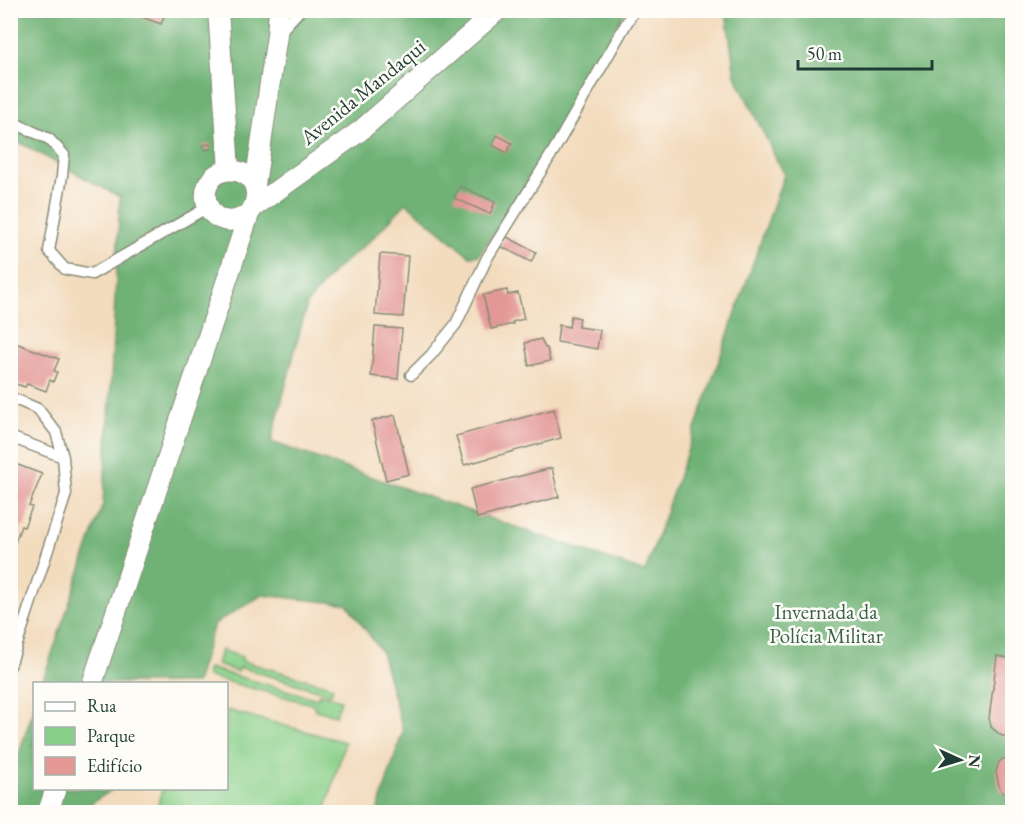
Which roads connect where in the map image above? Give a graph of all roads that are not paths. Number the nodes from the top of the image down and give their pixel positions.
1 (218, 10) edge
2 (279, 10) edge
3 (300, 10) edge
4 (498, 10) edge
5 (634, 10) edge
6 (277, 35) junction
7 (10, 121) edge
8 (229, 170) junction
9 (255, 185) junction
10 (208, 207) junction
11 (252, 210) junction
12 (411, 375) dead end
13 (10, 397) edge
14 (10, 437) edge
15 (63, 457) junction
16 (10, 666) edge
17 (93, 682) edge
18 (57, 790) edge
19 (48, 813) edge

1 - 8 street
2 - 6 street
3 - 6 lane
4 - 11 street, Avenida Mandaqui
5 - 12 lane
6 - 9 street
7 - 10 lane
8 - 9 street
8 - 10 street
9 - 11 street
10 - 11 street
11 - 17 street
13 - 15 lane
14 - 15 lane
15 - 16 lane
18 - 19 street

